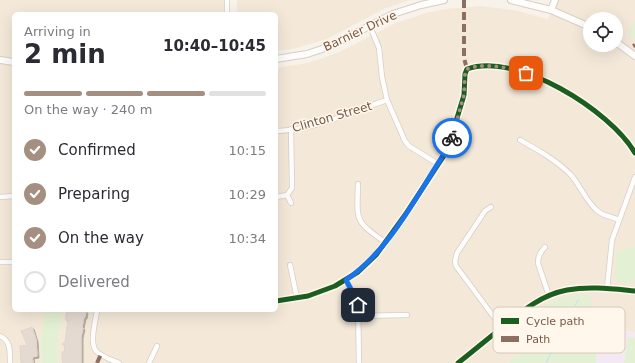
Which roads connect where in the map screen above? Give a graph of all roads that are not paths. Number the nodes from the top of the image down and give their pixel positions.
1 (227, 0) edge
2 (444, 0) edge
3 (512, 0) edge
4 (555, 0) edge
5 (551, 10) junction
6 (227, 12) edge
7 (583, 24) edge
8 (370, 26) junction
9 (623, 47) edge
10 (635, 56) edge
11 (278, 59) edge
12 (0, 60) edge
13 (12, 62) edge
14 (387, 100) junction
15 (291, 129) junction
16 (278, 131) edge
17 (520, 140) dead end
18 (635, 153) edge
19 (438, 164) junction
20 (635, 177) edge
21 (358, 184) dead end
22 (287, 195) junction
23 (12, 196) edge
24 (0, 197) edge
25 (278, 197) edge
26 (291, 203) dead end
27 (491, 207) dead end
28 (619, 220) junction
29 (386, 243) junction
30 (545, 247) dead end
31 (0, 262) edge
32 (12, 262) edge
33 (290, 265) dead end
34 (346, 280) junction
35 (607, 289) junction
36 (635, 291) edge
37 (549, 296) junction
38 (297, 298) junction
39 (278, 301) edge
40 (528, 307) edge
41 (97, 312) edge
42 (407, 315) dead end
43 (358, 316) junction
44 (493, 316) edge
45 (493, 335) edge
46 (0, 336) edge
47 (157, 346) dead end
48 (10, 363) edge
49 (119, 363) edge
50 (149, 363) edge
51 (359, 363) edge
52 (458, 363) edge

1 - 6 street
2 - 8 street, Barnier Drive
3 - 5 street
4 - 5 street
5 - 7 street
8 - 11 street, Barnier Drive
8 - 14 street
9 - 10 street
12 - 13 street
14 - 15 street, Clinton Street
14 - 19 street
15 - 16 street, Clinton Street
15 - 22 street
17 - 28 street
18 - 19 street
19 - 29 street
20 - 28 street
21 - 29 street
22 - 25 street
22 - 26 street
23 - 24 street
27 - 44 street
28 - 35 street
29 - 34 street
30 - 37 street
31 - 32 street
33 - 38 street
34 - 38 street
34 - 43 street
35 - 36 street
35 - 37 street
37 - 40 street
38 - 39 street
41 - 49 street
42 - 43 street
43 - 51 street
45 - 52 street
46 - 48 street
47 - 50 street

